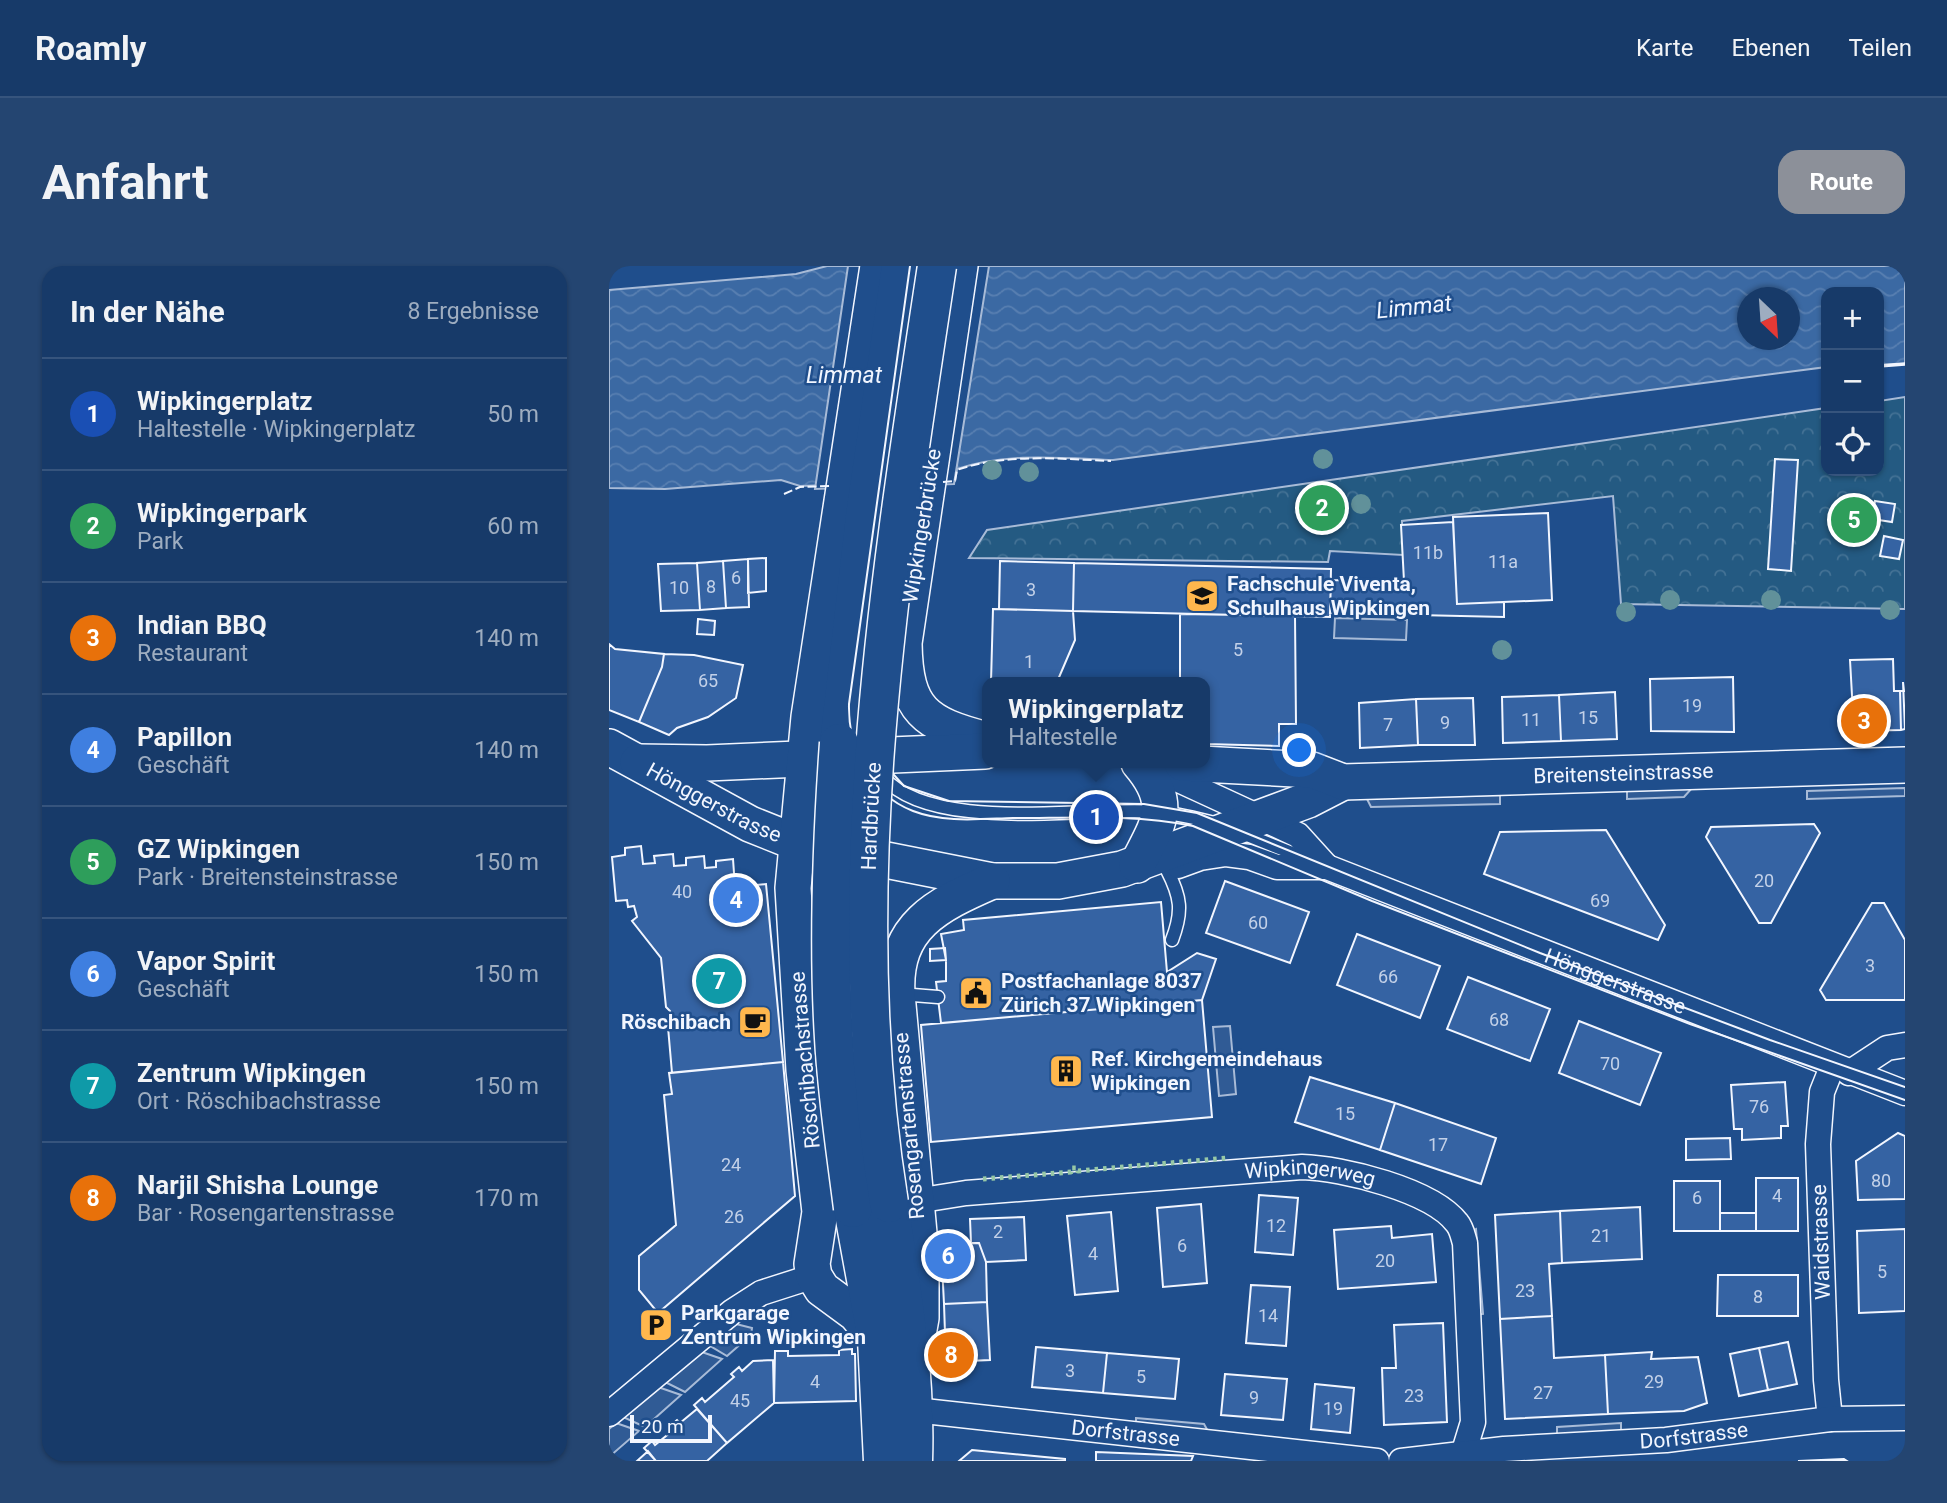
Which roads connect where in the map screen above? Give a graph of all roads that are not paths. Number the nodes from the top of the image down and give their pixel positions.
1 (878, 266) edge
2 (901, 266) edge
3 (937, 266) edge
4 (960, 266) edge
5 (876, 542) dead end
6 (858, 706) dead end
7 (982, 738) edge
8 (863, 746) junction
9 (982, 751) edge
10 (622, 754) edge
11 (804, 758) junction
12 (1210, 765) edge
13 (1905, 765) edge
14 (1143, 768) edge
15 (1149, 768) edge
16 (1343, 782) junction
17 (1161, 812) junction
18 (1243, 822) junction
19 (808, 826) junction
20 (1152, 867) junction
21 (1327, 867) junction
22 (992, 881) junction
23 (1172, 940) dead end
24 (897, 994) junction
25 (938, 997) dead end
26 (1905, 1045) edge
27 (1840, 1070) junction
28 (1905, 1093) edge
29 (886, 1204) junction
30 (814, 1276) junction
31 (877, 1339) junction
32 (915, 1410) junction
33 (609, 1414) edge
34 (1905, 1418) edge
35 (1830, 1419) junction
36 (1462, 1457) edge
37 (883, 1461) edge
38 (913, 1461) edge
39 (1377, 1461) edge
40 (1401, 1461) edge

1 - 11 street
2 - 29 main road, Hardbrücke, bridge
3 - 29 main road, Hardbrücke, bridge
4 - 7 street, Wipkingerbrücke
5 - 6 lane, Wipkingerbrücke
8 - 9 street, Hönggerstrasse
8 - 11 street, Hönggerstrasse
8 - 17 lane
8 - 19 lane
10 - 11 street, Hönggerstrasse
10 - 19 street, Hönggerstrasse
11 - 19 street, Röschibachstrasse
12 - 16 street
13 - 16 street, Breitensteinstrasse
14 - 17 street
15 - 18 street
16 - 18 street
17 - 18 lane
17 - 20 street
18 - 20 street
18 - 21 street
19 - 22 street, Hönggerstrasse
19 - 30 street, Röschibachstrasse
20 - 21 street
20 - 22 street
20 - 23 lane
21 - 27 street, Hönggerstrasse
22 - 24 street, Rosengartenstrasse
24 - 25 lane
24 - 29 street, Rosengartenstrasse
26 - 27 street
27 - 28 street, Hönggerstrasse
27 - 35 street, Waidstrasse
29 - 31 main road, Hardbrücke
29 - 32 main road, Hardbrücke
29 - 36 street, Wipkingerweg
30 - 31 street
30 - 33 street
31 - 37 main road
32 - 38 main road
32 - 39 street, Dorfstrasse
34 - 35 street, Dorfstrasse
35 - 36 street, Dorfstrasse
36 - 40 street, Dorfstrasse

